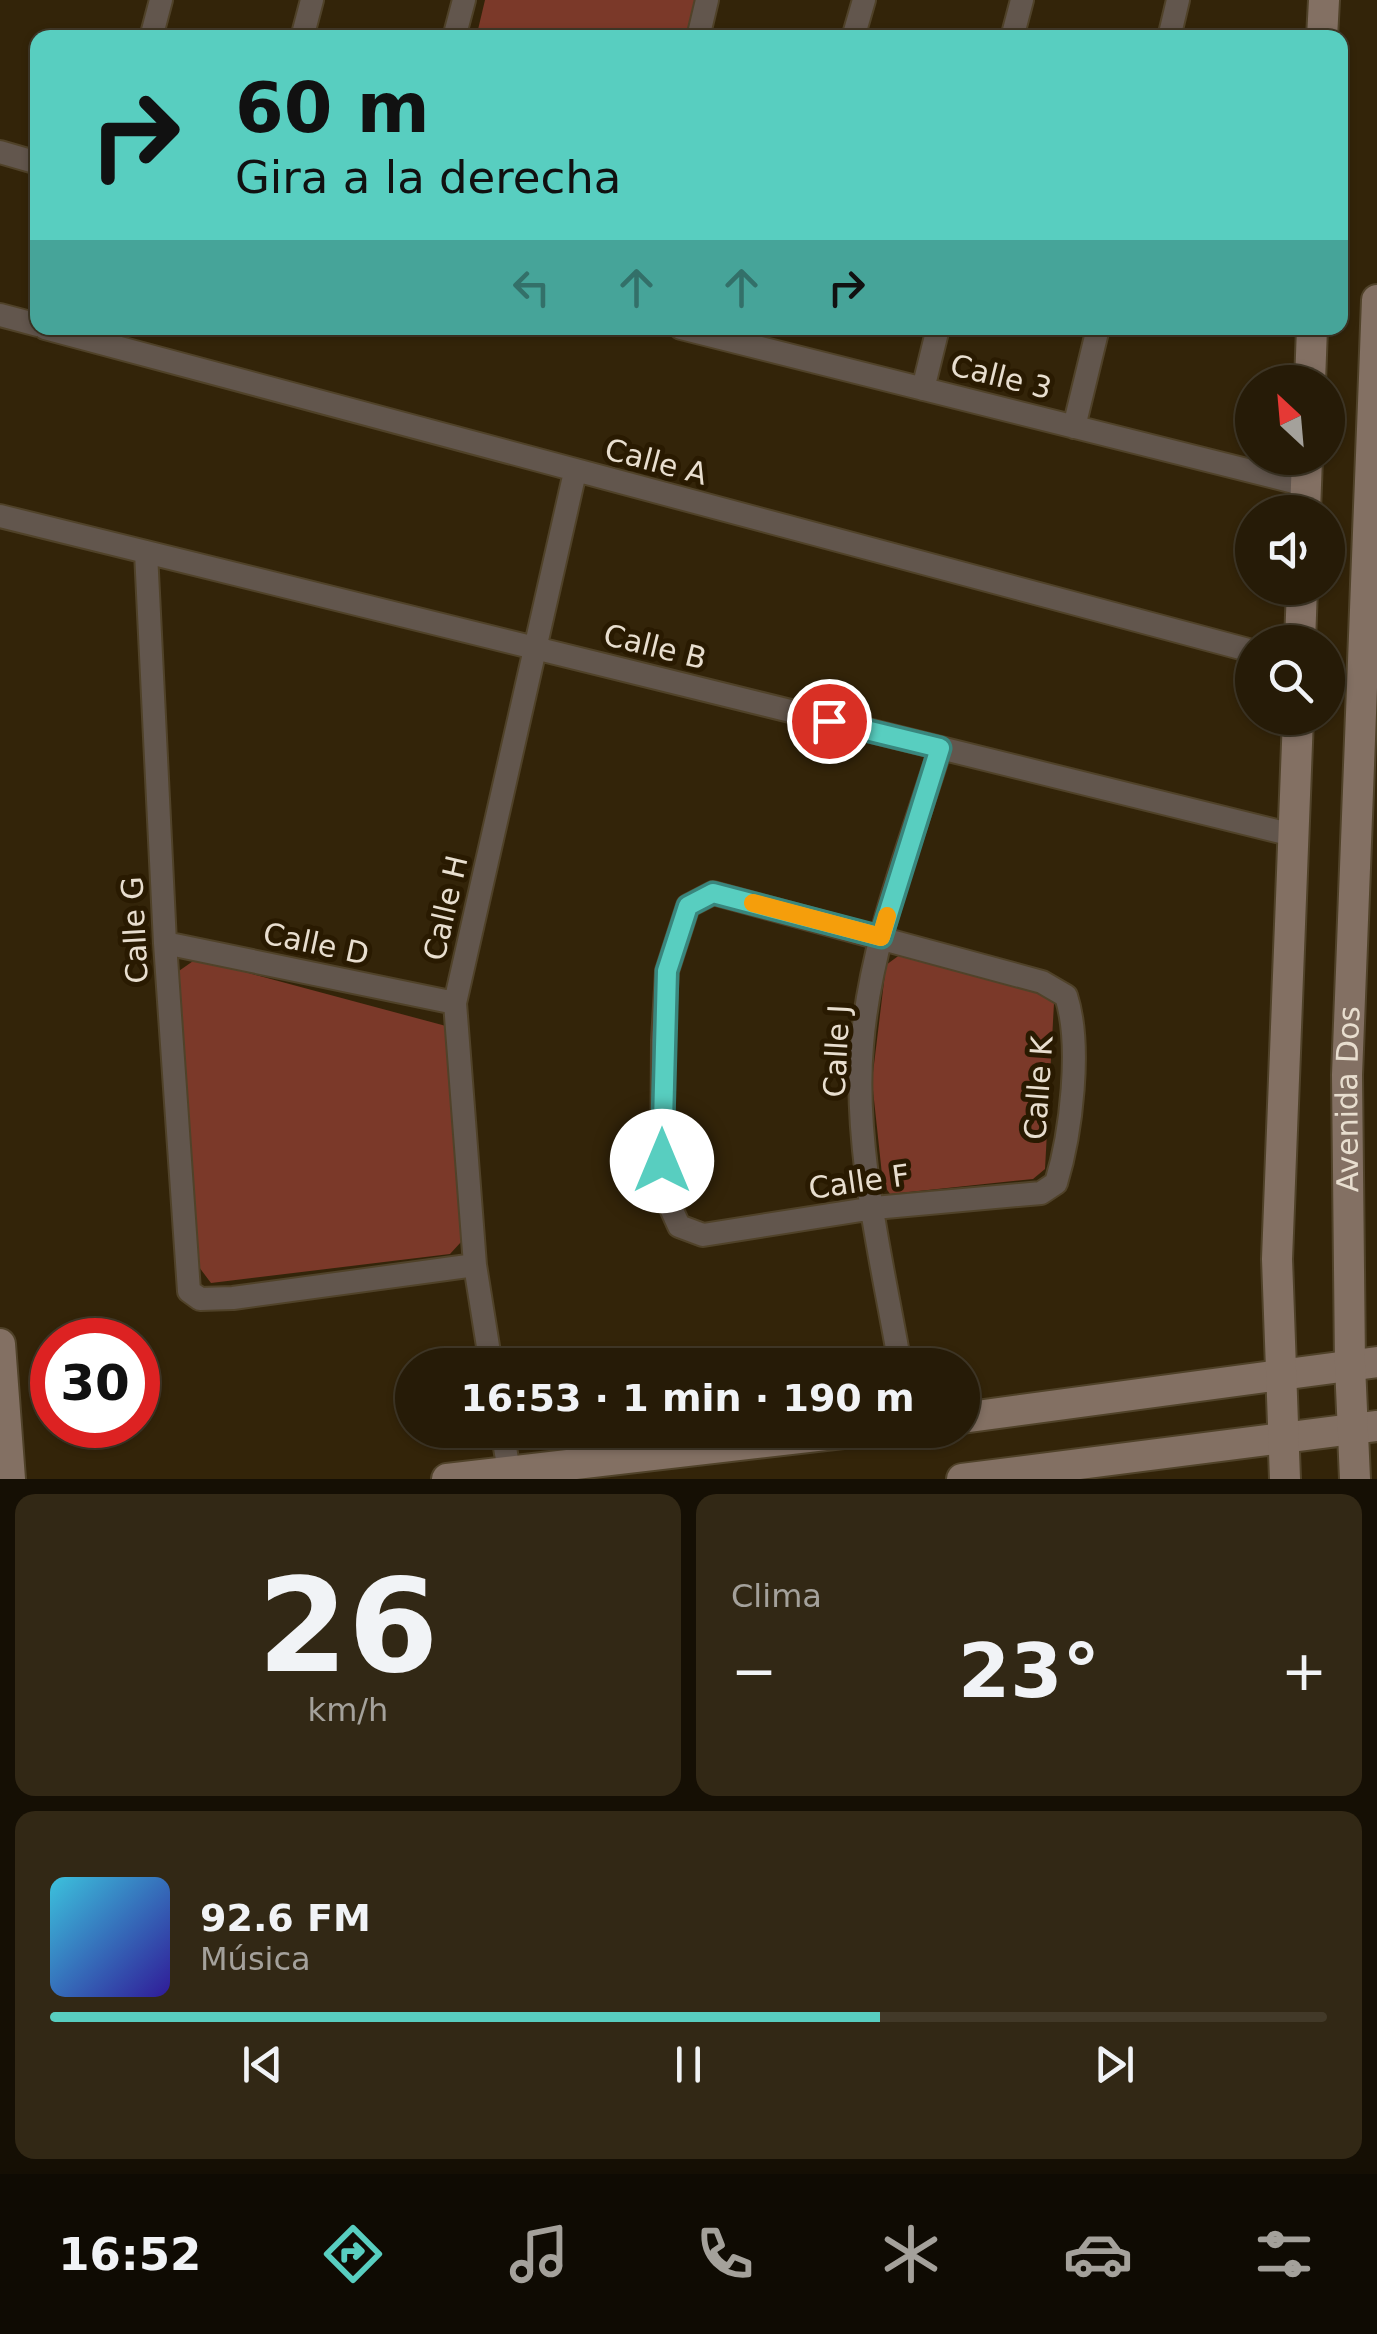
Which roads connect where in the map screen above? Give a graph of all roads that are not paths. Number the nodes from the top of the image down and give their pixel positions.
1 (161, 0) edge
2 (312, 0) edge
3 (464, 0) edge
4 (707, 0) edge
5 (864, 0) edge
6 (1022, 0) edge
7 (1177, 0) edge
8 (1324, 0) edge
9 (153, 30) edge
10 (304, 30) edge
11 (456, 30) edge
12 (700, 30) edge
13 (855, 30) edge
14 (1014, 30) edge
15 (1171, 30) edge
16 (1322, 30) edge
17 (0, 152) edge
18 (30, 161) edge
19 (1377, 300) edge
20 (0, 315) edge
21 (30, 324) edge
22 (71, 335) edge
23 (738, 335) edge
24 (936, 335) edge
25 (1096, 335) edge
26 (1312, 335) edge
27 (771, 339) edge
28 (1311, 365) edge
29 (923, 389) junction
30 (1074, 427) junction
31 (575, 472) junction
32 (1306, 485) edge
33 (0, 516) edge
34 (1371, 550) edge
35 (146, 552) junction
36 (1235, 647) edge
37 (534, 648) junction
38 (1298, 735) edge
39 (940, 748) junction
40 (1296, 836) junction
41 (881, 937) junction
42 (165, 943) junction
43 (455, 1003) junction
44 (1056, 1183) joint
45 (874, 1208) junction
46 (476, 1265) junction
47 (0, 1344) edge
48 (489, 1348) edge
49 (897, 1348) edge
50 (1363, 1364) edge
51 (1280, 1375) junction
52 (980, 1416) edge
53 (1364, 1427) edge
54 (1282, 1437) junction
55 (505, 1448) edge
56 (714, 1448) edge
57 (508, 1472) junction
58 (1070, 1472) edge
59 (10, 1479) edge
60 (447, 1479) edge
61 (962, 1479) edge
62 (1285, 1479) edge
63 (1356, 1479) edge

1 - 9 street
2 - 10 street
3 - 11 street
4 - 12 street
5 - 13 street
6 - 14 street
7 - 15 street
8 - 16 street
17 - 18 street
19 - 34 street, Avenida Dos
20 - 21 street
22 - 31 street, Calle A
23 - 27 street, Calle 3
24 - 29 street
25 - 30 street
26 - 28 street
27 - 29 street, Calle 3
29 - 30 street, Calle 3
30 - 32 street, Calle 3
31 - 36 street, Calle A
31 - 37 street, Calle H
33 - 35 street, Calle B
34 - 50 street, Avenida Dos
35 - 37 street, Calle B
35 - 42 street, Calle G
37 - 39 street, Calle B
37 - 43 street, Calle H
38 - 40 street, Avenida Dos
39 - 40 street, Calle B
39 - 41 street, Calle J
40 - 51 street, Avenida Dos
41 - 44 street, Calle K
41 - 45 street, Calle J
41 - 45 street, Calle F
42 - 43 street, Calle D
42 - 46 street, Calle G
43 - 46 street, Calle H
44 - 45 street, Calle F
45 - 49 street, Calle J
46 - 48 street, Calle H
47 - 59 street
50 - 51 street
50 - 53 street, Avenida Dos
51 - 52 street
51 - 54 street, Avenida Dos
53 - 54 street
53 - 63 street, Avenida Dos
54 - 58 street
54 - 62 street, Avenida Dos
55 - 57 street
56 - 57 street
57 - 60 street
58 - 61 street

